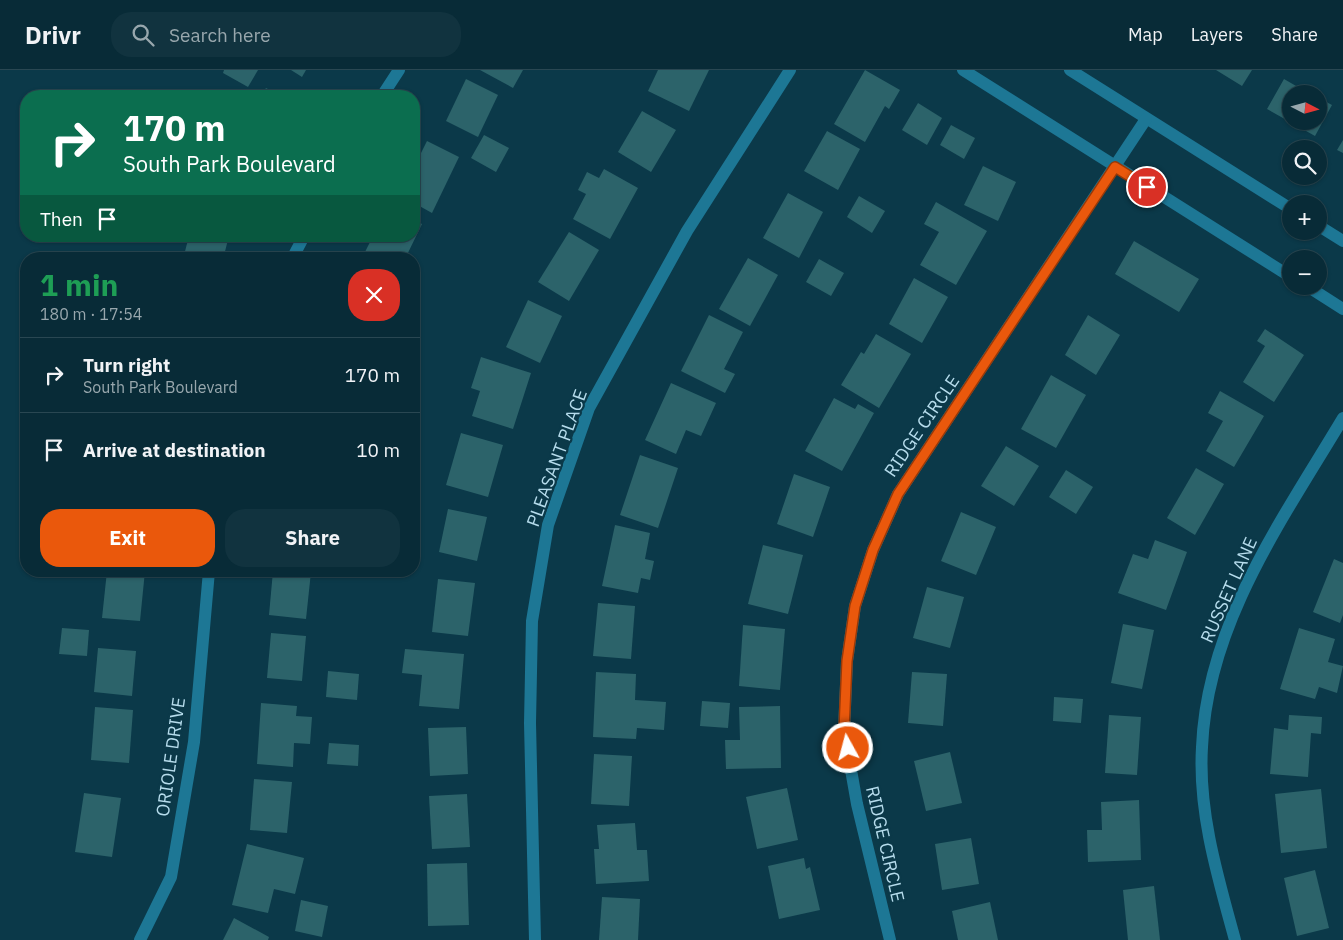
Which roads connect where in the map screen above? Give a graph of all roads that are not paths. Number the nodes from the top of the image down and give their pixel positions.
1 (399, 70) edge
2 (790, 70) edge
3 (963, 70) edge
4 (1070, 70) edge
5 (386, 90) edge
6 (1146, 119) junction
7 (1115, 167) junction
8 (1282, 203) edge
9 (1327, 231) edge
10 (1343, 241) edge
11 (1282, 271) edge
12 (1321, 295) edge
13 (1343, 309) edge
14 (1343, 418) edge
15 (208, 577) edge
16 (140, 940) edge
17 (535, 940) edge
18 (890, 940) edge
19 (1235, 940) edge

1 - 5 street
2 - 17 street, PLEASANT PLACE
3 - 7 street
4 - 6 street
6 - 7 street, RIDGE CIRCLE
6 - 8 street
7 - 11 street
7 - 18 street, RIDGE CIRCLE
9 - 10 street
12 - 13 street
14 - 19 street, RUSSET LANE
15 - 16 street, ORIOLE DRIVE

